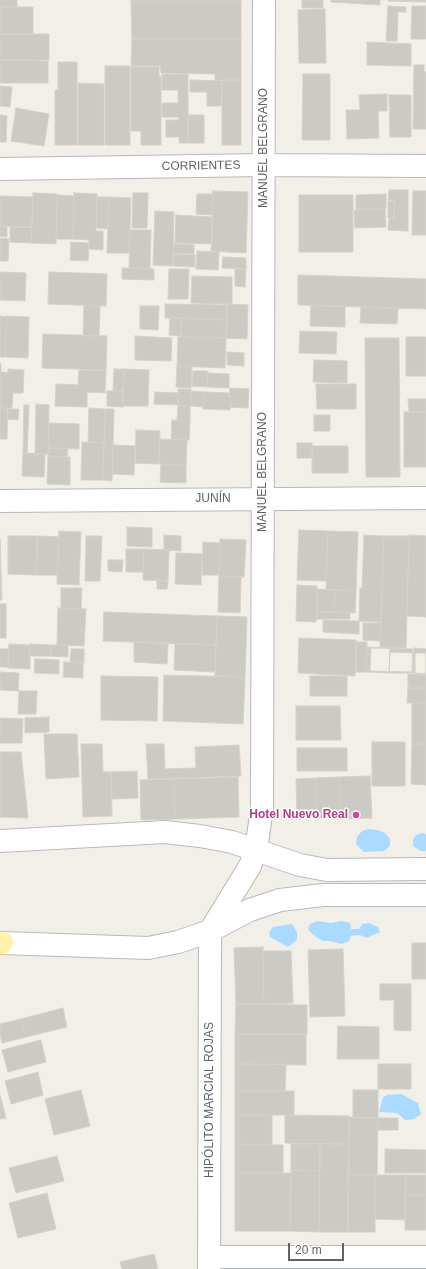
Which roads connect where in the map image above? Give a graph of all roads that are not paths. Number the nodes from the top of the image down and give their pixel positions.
1 (264, 0) edge
2 (264, 165) junction
3 (426, 166) edge
4 (0, 170) edge
5 (263, 498) junction
6 (426, 498) edge
7 (0, 500) edge
8 (0, 842) edge
9 (256, 850) junction
10 (426, 869) edge
11 (345, 870) junction
12 (347, 895) junction
13 (426, 895) edge
14 (210, 931) junction
15 (1, 943) edge
16 (426, 1257) edge
17 (209, 1263) edge

1 - 2 street, MANUEL BELGRANO
2 - 3 street, CORRIENTES
2 - 4 street, CORRIENTES
2 - 5 street, MANUEL BELGRANO
5 - 6 street, JUNÍN
5 - 7 street, JUNÍN
5 - 9 street, MANUEL BELGRANO
8 - 9 street
9 - 11 street
9 - 14 street, MANUEL BELGRANO
10 - 11 street
11 - 12 street
12 - 13 street
12 - 14 street
14 - 15 street
14 - 17 street, HIPÓLITO MARCIAL ROJAS
16 - 17 street

